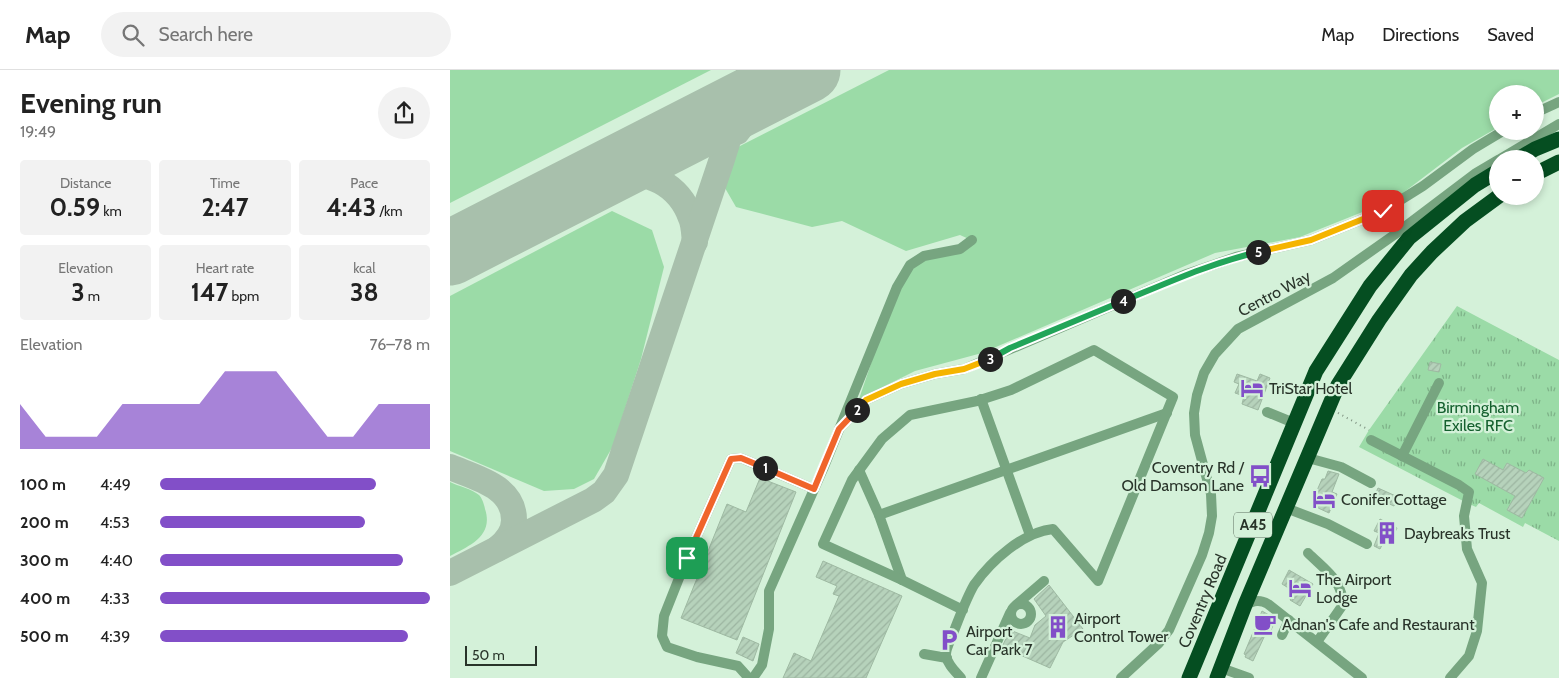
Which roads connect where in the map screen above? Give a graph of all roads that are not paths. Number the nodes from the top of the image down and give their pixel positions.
1 (1559, 102) edge
2 (1544, 109) edge
3 (1559, 124) edge
4 (1489, 139) edge
5 (1559, 139) edge
6 (1514, 150) edge
7 (1533, 150) edge
8 (1559, 162) edge
9 (1489, 165) edge
10 (1544, 170) edge
11 (1489, 176) edge
12 (1489, 203) edge
13 (972, 240) dead end
14 (1439, 383) dead end
15 (981, 400) junction
16 (1266, 412) dead end
17 (1167, 413) junction
18 (1294, 423) junction
19 (839, 429) junction
20 (1370, 435) road end
21 (1402, 456) junction
22 (1308, 458) junction
23 (859, 470) junction
24 (1006, 470) junction
25 (1371, 484) dead end
26 (814, 489) junction
27 (1286, 508) junction
28 (879, 516) junction
29 (1030, 535) junction
30 (1368, 544) dead end
31 (1308, 553) dead end
32 (902, 580) junction
33 (1044, 581) dead end
34 (1245, 606) junction
35 (963, 610) junction
36 (1289, 620) junction
37 (1282, 635) dead end
38 (1317, 642) junction
39 (924, 654) dead end
40 (947, 658) junction
41 (1219, 673) edge
42 (746, 678) edge
43 (753, 678) edge
44 (961, 678) edge
45 (981, 678) edge
46 (1121, 678) edge
47 (1189, 678) edge
48 (1249, 678) edge
49 (1362, 678) edge
50 (1450, 678) edge

1 - 2 street
3 - 6 street, Centro Way
4 - 19 street
5 - 7 highway
8 - 10 highway
9 - 46 street, Centro Way
11 - 18 highway, Coventry Road / A45
12 - 22 highway, A45
13 - 19 street
14 - 21 street
15 - 17 street
15 - 23 street
15 - 24 street
16 - 18 street
17 - 24 street
17 - 29 street
18 - 47 highway, Coventry Road / A45
19 - 26 street
20 - 21 street
21 - 50 street
22 - 25 street
22 - 27 highway, A45
23 - 28 street
23 - 32 street
24 - 28 street
24 - 29 street
26 - 42 street
26 - 43 street
27 - 30 street
27 - 34 highway, A45
28 - 32 street
29 - 35 street
31 - 38 street
32 - 35 street
33 - 45 street
34 - 36 street
34 - 41 highway, A45
35 - 40 street
36 - 37 street
36 - 38 street
38 - 49 street
39 - 40 street
40 - 44 street
41 - 48 street

